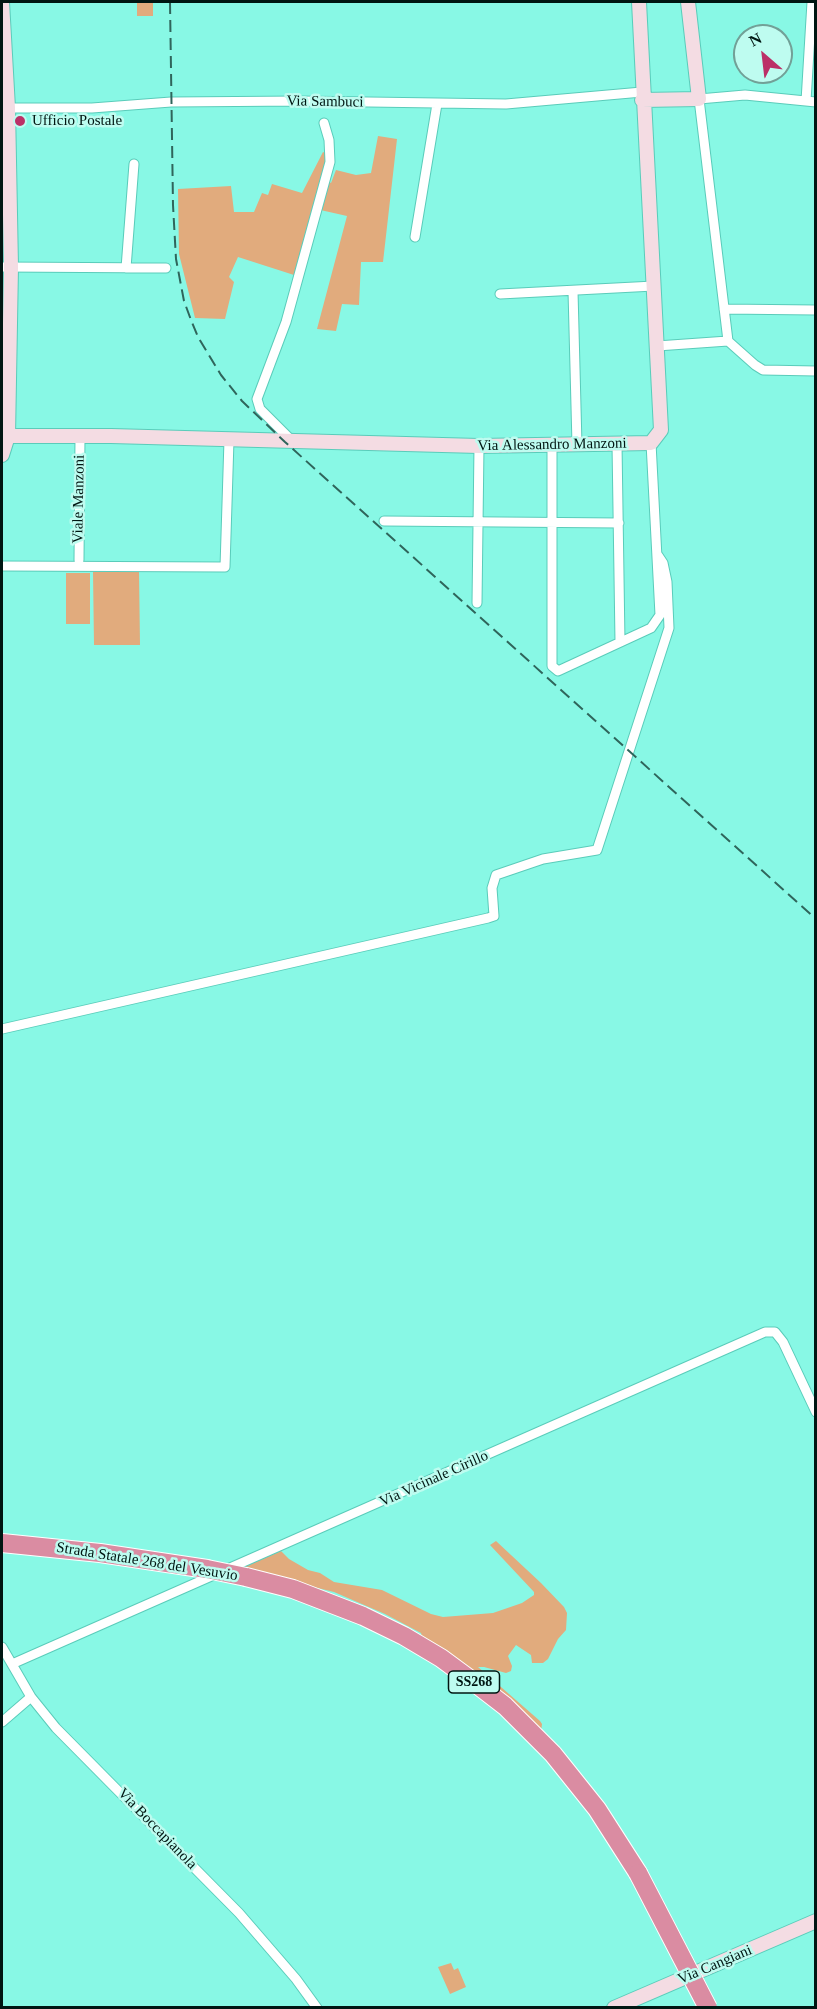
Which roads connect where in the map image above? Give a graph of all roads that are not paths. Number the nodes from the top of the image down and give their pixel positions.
1 (2, 2) edge
2 (639, 2) edge
3 (688, 2) edge
4 (812, 2) edge
5 (813, 51) edge
6 (642, 96) junction
7 (699, 99) junction
8 (811, 101) edge
9 (437, 104) junction
10 (8, 108) junction
11 (324, 123) dead end
12 (134, 164) dead end
13 (415, 237) dead end
14 (6, 267) edge
15 (126, 268) junction
16 (166, 268) dead end
17 (654, 286) junction
18 (573, 291) junction
19 (500, 294) dead end
20 (724, 309) junction
21 (816, 310) edge
22 (728, 341) junction
23 (657, 345) junction
24 (816, 371) edge
25 (5, 436) edge
26 (80, 437) junction
27 (229, 440) junction
28 (293, 442) junction
29 (651, 443) junction
30 (617, 444) junction
31 (552, 445) junction
32 (577, 445) junction
33 (479, 446) junction
34 (2, 455) edge
35 (384, 521) dead end
36 (553, 522) junction
37 (479, 523) junction
38 (619, 523) junction
39 (657, 554) junction
40 (79, 560) dead end
41 (2, 566) edge
42 (477, 603) dead end
43 (620, 642) junction
44 (2, 1029) edge
45 (816, 1412) edge
46 (2, 1543) edge
47 (2, 1647) edge
48 (12, 1664) junction
49 (31, 1696) junction
50 (2, 1722) edge
51 (816, 1922) edge
52 (317, 2007) edge
53 (614, 2007) edge
54 (708, 2007) edge

1 - 10 main road
2 - 6 main road
3 - 7 main road
4 - 5 street
5 - 8 street
6 - 7 main road
6 - 9 street, Via Sambuci
6 - 17 main road
7 - 8 street
7 - 20 street
9 - 10 street, Via Sambuci
9 - 13 street
10 - 14 main road
11 - 28 street
12 - 15 street
14 - 15 street
14 - 25 main road
15 - 16 street
17 - 18 street
17 - 23 main road
18 - 19 street
18 - 32 street
20 - 21 street
20 - 22 street
22 - 23 street
22 - 24 street
23 - 29 main road
25 - 26 main road, Via Alessandro Manzoni
25 - 34 main road
26 - 27 main road, Via Alessandro Manzoni
26 - 40 street, Viale Manzoni
27 - 28 main road, Via Alessandro Manzoni
27 - 41 street
28 - 33 main road, Via Alessandro Manzoni
29 - 30 main road, Via Alessandro Manzoni
29 - 39 street
30 - 32 main road, Via Alessandro Manzoni
30 - 38 street
31 - 32 main road, Via Alessandro Manzoni
31 - 33 main road, Via Alessandro Manzoni
31 - 36 street
33 - 37 street
35 - 37 street
36 - 37 street
36 - 38 street
36 - 43 street
37 - 42 street
38 - 43 street
39 - 43 street
39 - 44 street
45 - 48 street, Via Vicinale Cirillo
46 - 54 highway, Strada Statale 268 del Vesuvio / SS268, bridge
47 - 48 street, Via Boccapianola
48 - 49 street, Via Boccapianola
49 - 50 street
49 - 52 street, Via Boccapianola
51 - 53 main road, Via Cangiani

